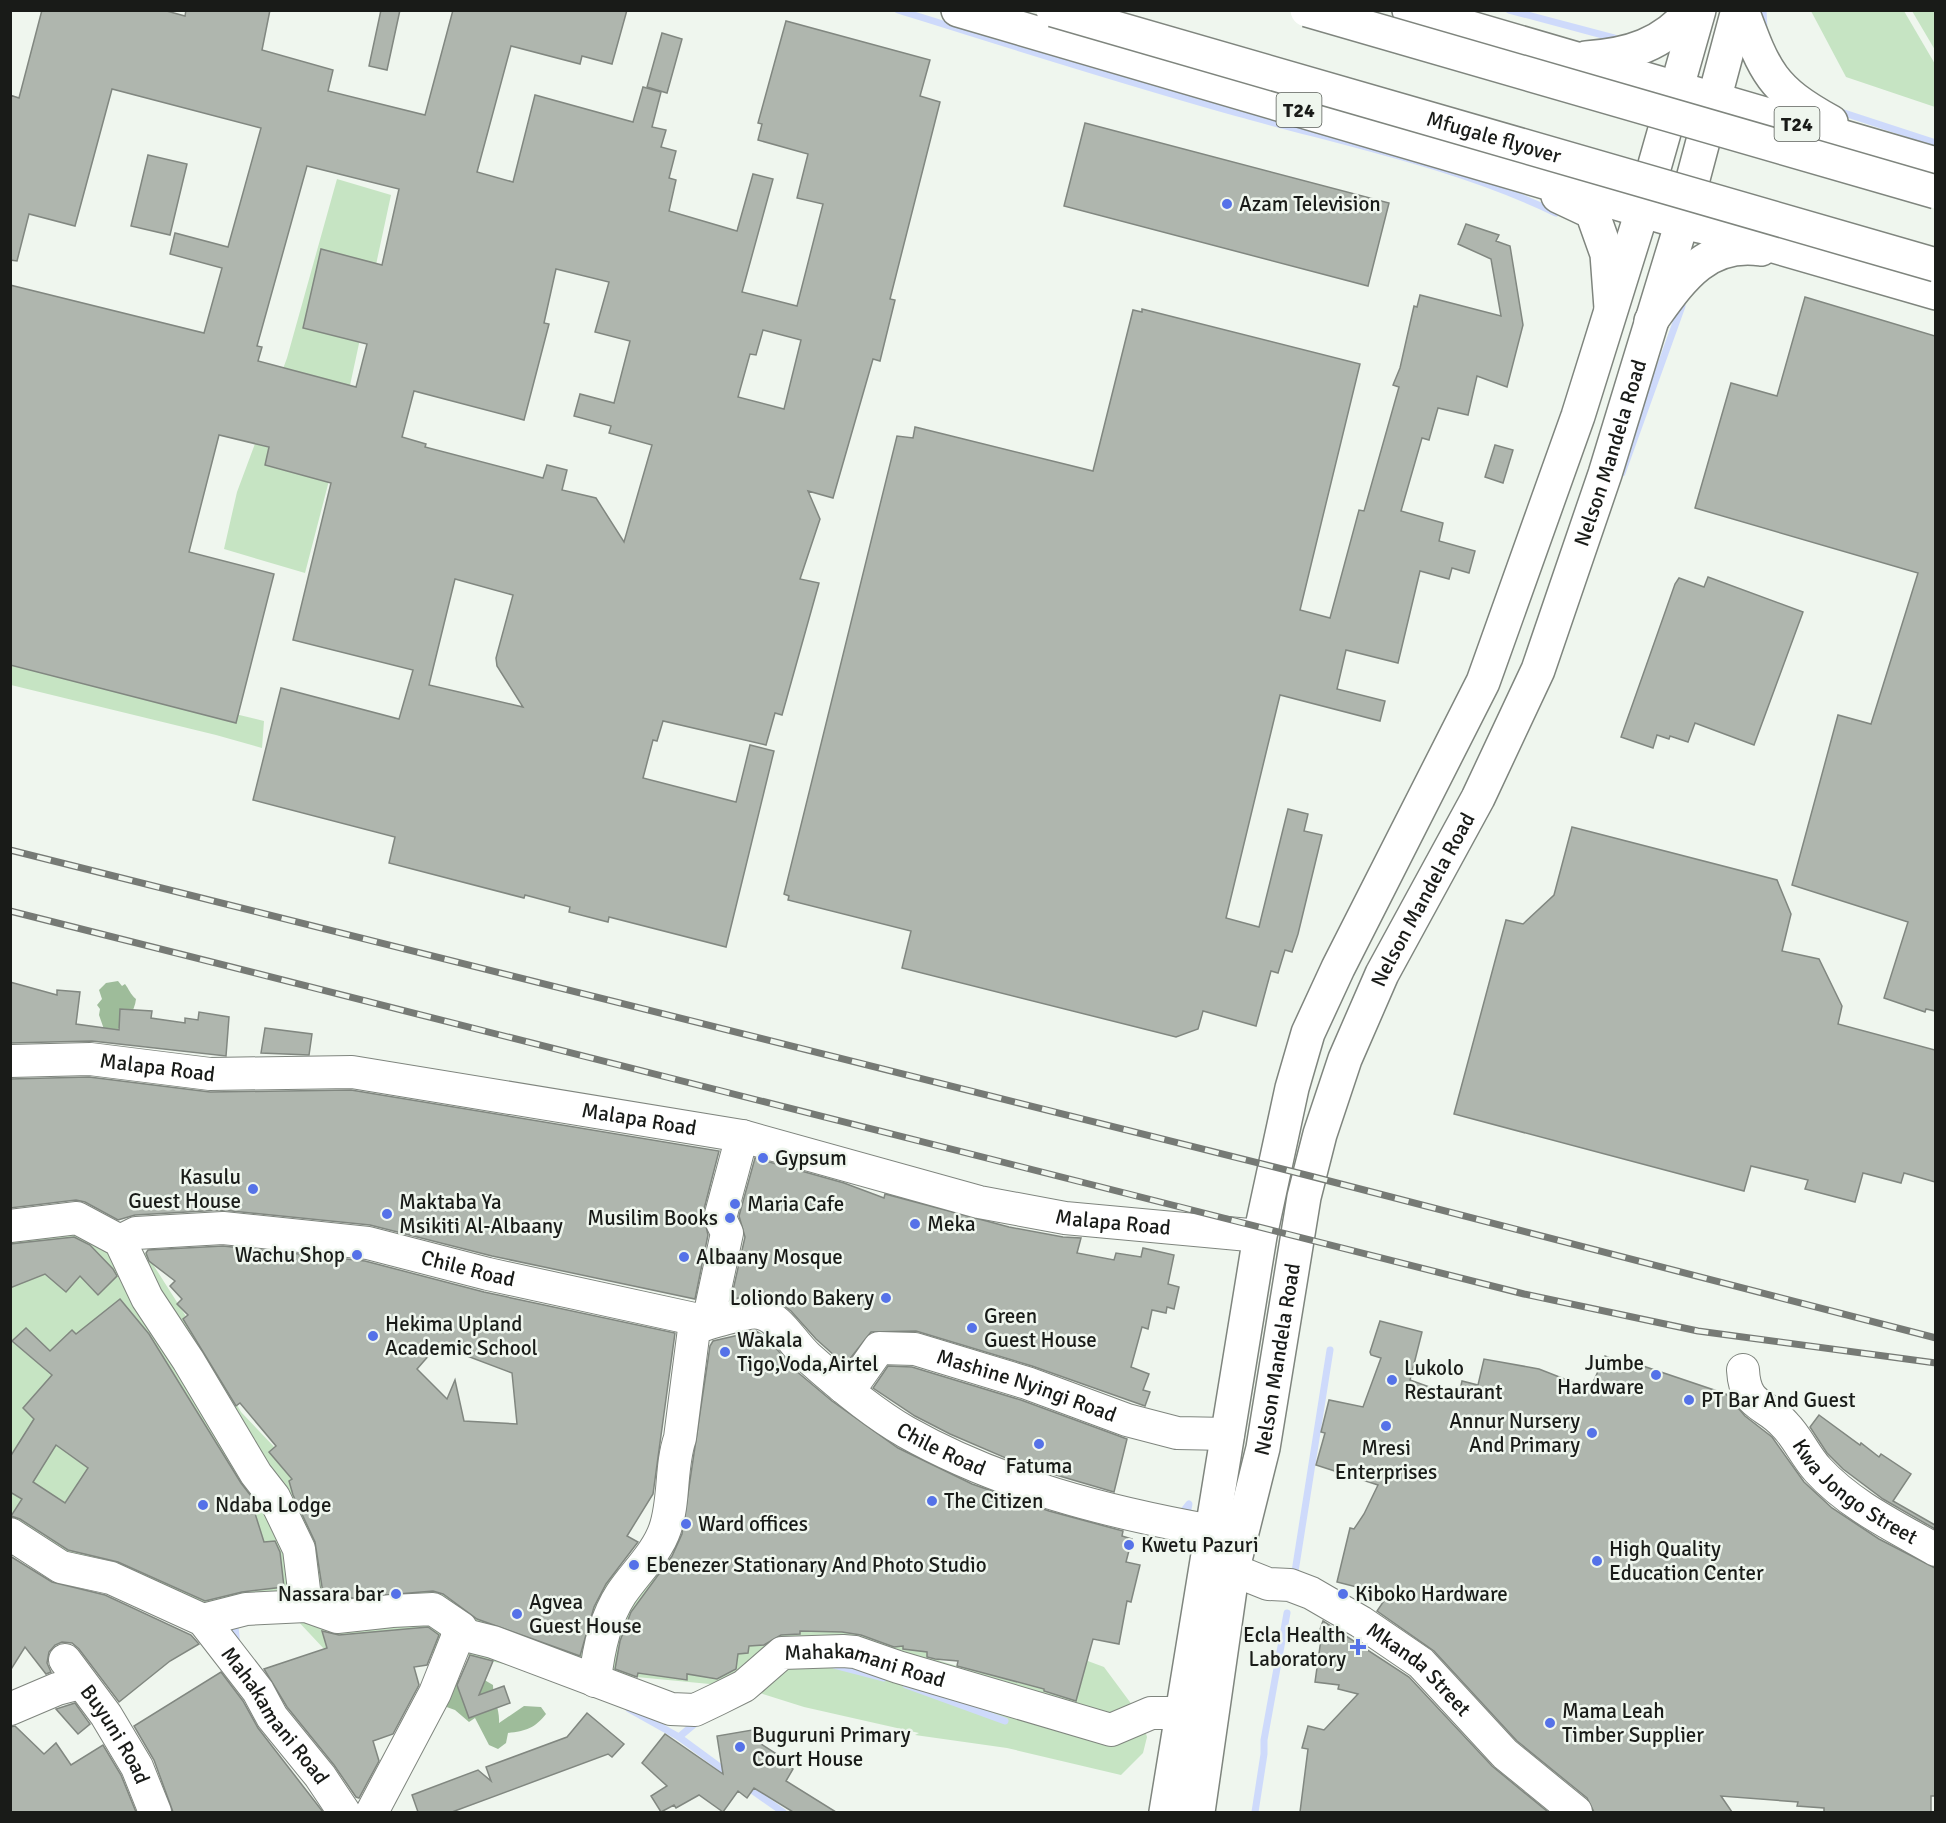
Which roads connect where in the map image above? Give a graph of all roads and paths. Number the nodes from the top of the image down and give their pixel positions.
1 (958, 10) edge
2 (1053, 10) edge
3 (1306, 10) edge
4 (1409, 10) edge
5 (1692, 10) edge
6 (1699, 10) edge
7 (1738, 10) edge
8 (1742, 10) edge
9 (1572, 59) junction
10 (1675, 88) junction
11 (1714, 100) junction
12 (1879, 148) junction
13 (1473, 160) junction
14 (1935, 164) edge
15 (1935, 192) edge
16 (1641, 209) junction
17 (1681, 222) junction
18 (1798, 254) junction
19 (1935, 265) edge
20 (1935, 293) edge
21 (1611, 308) junction
22 (1651, 321) junction
23 (10, 1061) edge
24 (742, 1136) junction
25 (10, 1226) edge
26 (1260, 1236) junction
27 (120, 1241) junction
28 (708, 1322) junction
29 (1743, 1370) dead end
30 (843, 1387) junction
31 (1228, 1434) junction
32 (10, 1534) edge
33 (1935, 1550) edge
34 (1218, 1553) junction
35 (306, 1606) junction
36 (202, 1620) junction
37 (458, 1633) junction
38 (595, 1681) junction
39 (10, 1709) edge
40 (1183, 1713) junction
41 (155, 1812) edge
42 (344, 1812) edge
43 (372, 1812) edge
44 (1166, 1812) edge
45 (1198, 1812) edge
46 (1576, 1812) edge

1 - 13 main road, T24
2 - 19 main road, Mfugale flyover, bridge
3 - 15 main road, bridge
4 - 9 main road, T24
5 - 9 main road
6 - 10 main road, Nelson Mandela Road
7 - 11 main road, Nelson Mandela Road
8 - 12 main road
9 - 10 main road, T24
10 - 11 main road, T24
10 - 16 main road, Nelson Mandela Road
11 - 12 main road, T24
11 - 17 main road, Nelson Mandela Road
12 - 14 main road, T24
13 - 16 main road, T24
13 - 21 main road
16 - 17 main road, T24
16 - 21 main road, Nelson Mandela Road
17 - 18 main road, T24
17 - 22 main road, Nelson Mandela Road
18 - 20 main road, T24
18 - 22 main road
21 - 26 main road, Nelson Mandela Road
22 - 34 main road, Nelson Mandela Road
23 - 24 street, Malapa Road
24 - 26 street, Malapa Road
24 - 28 street
25 - 27 street
26 - 31 main road, Nelson Mandela Road
27 - 28 street, Chile Road
27 - 35 street
28 - 30 street, Chile Road
28 - 38 street
29 - 33 street, Kwa Jongo Street
30 - 31 street, Mashine Nyingi Road
30 - 34 street, Chile Road
31 - 34 main road, Nelson Mandela Road
32 - 36 street, Mahakamani Road
34 - 40 main road, Nelson Mandela Road
34 - 45 main road, Nelson Mandela Road
34 - 46 street, Mkanda Street
35 - 36 street, Mahakamani Road
35 - 37 street, Mahakamani Road
36 - 42 street, Mahakamani Road
37 - 38 street, Mahakamani Road
37 - 43 street
38 - 40 street, Mahakamani Road
39 - 41 street, Buyuni Road
40 - 44 main road, Nelson Mandela Road

